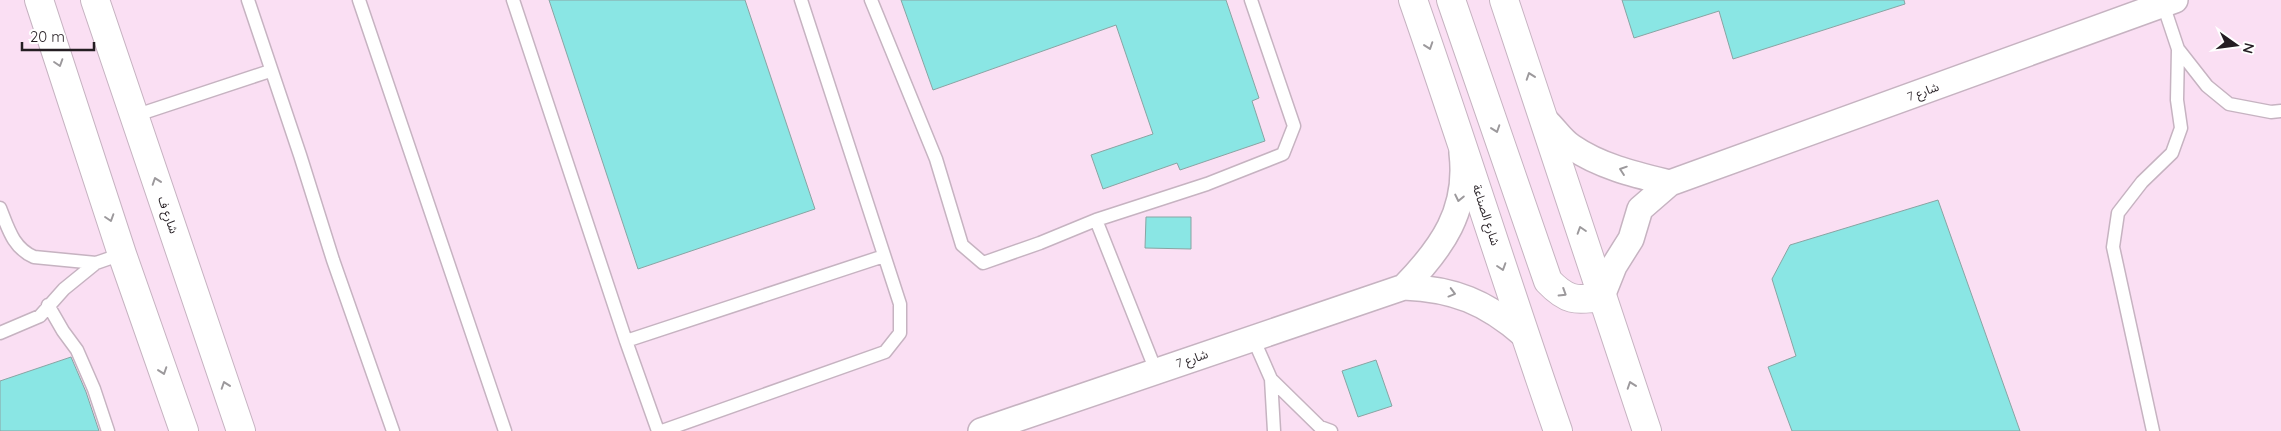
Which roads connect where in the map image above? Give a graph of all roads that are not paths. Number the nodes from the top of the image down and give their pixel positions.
1 (39, 0) edge
2 (94, 0) edge
3 (248, 0) edge
4 (360, 0) edge
5 (513, 0) edge
6 (800, 0) edge
7 (871, 0) edge
8 (1251, 0) edge
9 (1413, 0) edge
10 (1451, 0) edge
11 (1504, 0) edge
12 (2169, 2) edge
13 (2178, 49) junction
14 (270, 71) junction
15 (2281, 111) edge
16 (134, 116) junction
17 (1545, 120) junction
18 (1460, 133) junction
19 (1670, 183) junction
20 (0, 208) edge
21 (1096, 220) junction
22 (122, 254) junction
23 (884, 256) junction
24 (96, 263) junction
25 (1404, 287) junction
26 (1602, 296) junction
27 (48, 305) junction
28 (0, 334) edge
29 (1524, 335) junction
30 (1253, 338) junction
31 (626, 341) junction
32 (1156, 371) junction
33 (1271, 379) junction
34 (1020, 425) edge
35 (108, 431) edge
36 (184, 431) edge
37 (241, 431) edge
38 (393, 431) edge
39 (505, 431) edge
40 (660, 431) edge
41 (981, 431) edge
42 (1274, 431) edge
43 (1331, 431) edge
44 (1558, 431) edge
45 (1647, 431) edge
46 (2153, 431) edge

1 -> 22 street
2 - 16 street, شارع ف
3 - 14 lane
4 - 39 lane
5 - 31 lane
6 - 23 lane
7 - 21 lane
8 - 21 lane
9 -> 18 street, شارع الصناعة
10 -> 26 street
17 -> 11 street
12 - 13 lane
12 - 19 street, شارع 7
13 - 15 lane
13 - 46 lane
14 - 16 lane
14 - 38 lane
37 -> 16 street, شارع ف
19 -> 17 street
26 -> 17 street
18 -> 25 street, شارع 7
18 -> 29 street, شارع الصناعة
19 - 26 street, شارع 7
20 - 24 lane
21 - 32 lane
22 - 24 lane
22 -> 36 street
23 - 31 lane
23 - 40 lane
24 - 27 lane
25 -> 29 street, شارع 7
25 - 30 street, شارع 7
45 -> 26 street
27 - 28 lane
27 - 35 lane
29 - 44 street, شارع الصناعة
30 - 32 street, شارع 7
30 - 33 lane
31 - 40 lane
32 - 34 street, شارع 7
33 - 42 lane
33 - 43 lane
34 - 41 street, شارع 7

